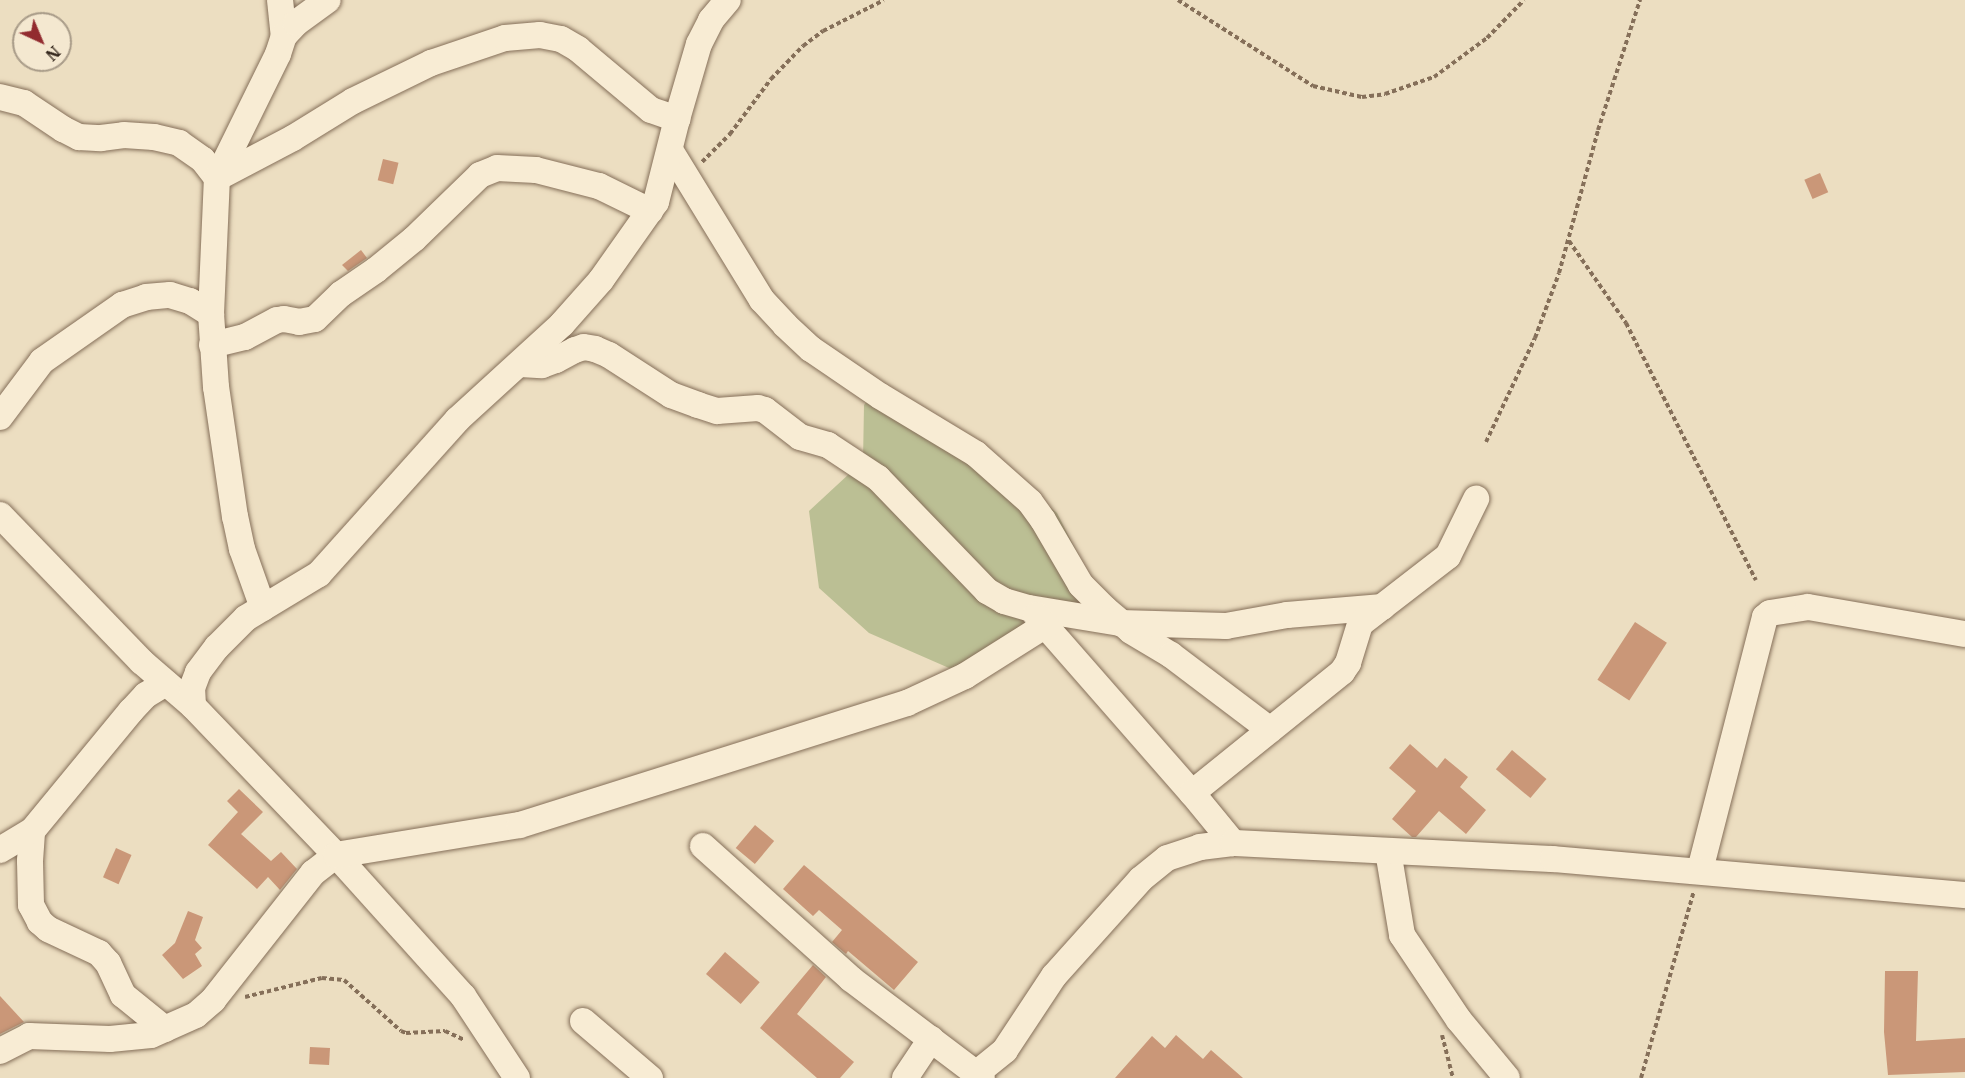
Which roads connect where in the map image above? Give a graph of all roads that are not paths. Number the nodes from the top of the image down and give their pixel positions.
1 (280, 0) edge
2 (328, 0) edge
3 (728, 0) edge
4 (284, 36) junction
5 (0, 97) edge
6 (676, 119) junction
7 (670, 150) junction
8 (217, 178) junction
9 (650, 211) junction
10 (211, 314) junction
11 (212, 345) junction
12 (520, 364) junction
13 (0, 417) edge
14 (1476, 499) dead end
15 (0, 516) edge
16 (1383, 607) junction
17 (263, 608) junction
18 (1038, 617) junction
19 (1120, 623) junction
20 (1965, 634) edge
21 (166, 683) junction
22 (193, 706) junction
23 (1270, 730) junction
24 (1192, 793) junction
25 (32, 831) junction
26 (1233, 843) junction
27 (704, 846) dead end
28 (0, 850) edge
29 (1388, 851) junction
30 (336, 855) junction
31 (1700, 870) junction
32 (1965, 895) edge
33 (583, 1021) dead end
34 (165, 1029) junction
35 (931, 1039) junction
36 (0, 1051) edge
37 (979, 1076) edge
38 (517, 1078) edge
39 (650, 1078) edge
40 (905, 1078) edge
41 (1507, 1078) edge

1 - 4 street
2 - 4 street
3 - 6 street
4 - 8 street
5 - 8 street
6 - 7 street
6 - 8 street
7 - 9 street
7 - 19 street
8 - 10 street
9 - 11 street
9 - 12 street
10 - 11 street
10 - 13 street
11 - 17 street
12 - 17 street
12 - 18 street
14 - 16 street
15 - 21 street
16 - 19 street
16 - 23 street
17 - 22 street
18 - 19 street
18 - 24 street
18 - 30 street
19 - 23 street
20 - 31 street
21 - 22 street
21 - 25 street
22 - 30 street
23 - 24 street
24 - 26 street
25 - 28 street
25 - 34 street
26 - 29 street
26 - 37 street
27 - 35 street
29 - 31 street
29 - 41 street
30 - 34 street
30 - 38 street
31 - 32 street
33 - 39 street
34 - 36 street
35 - 37 street
35 - 40 street

